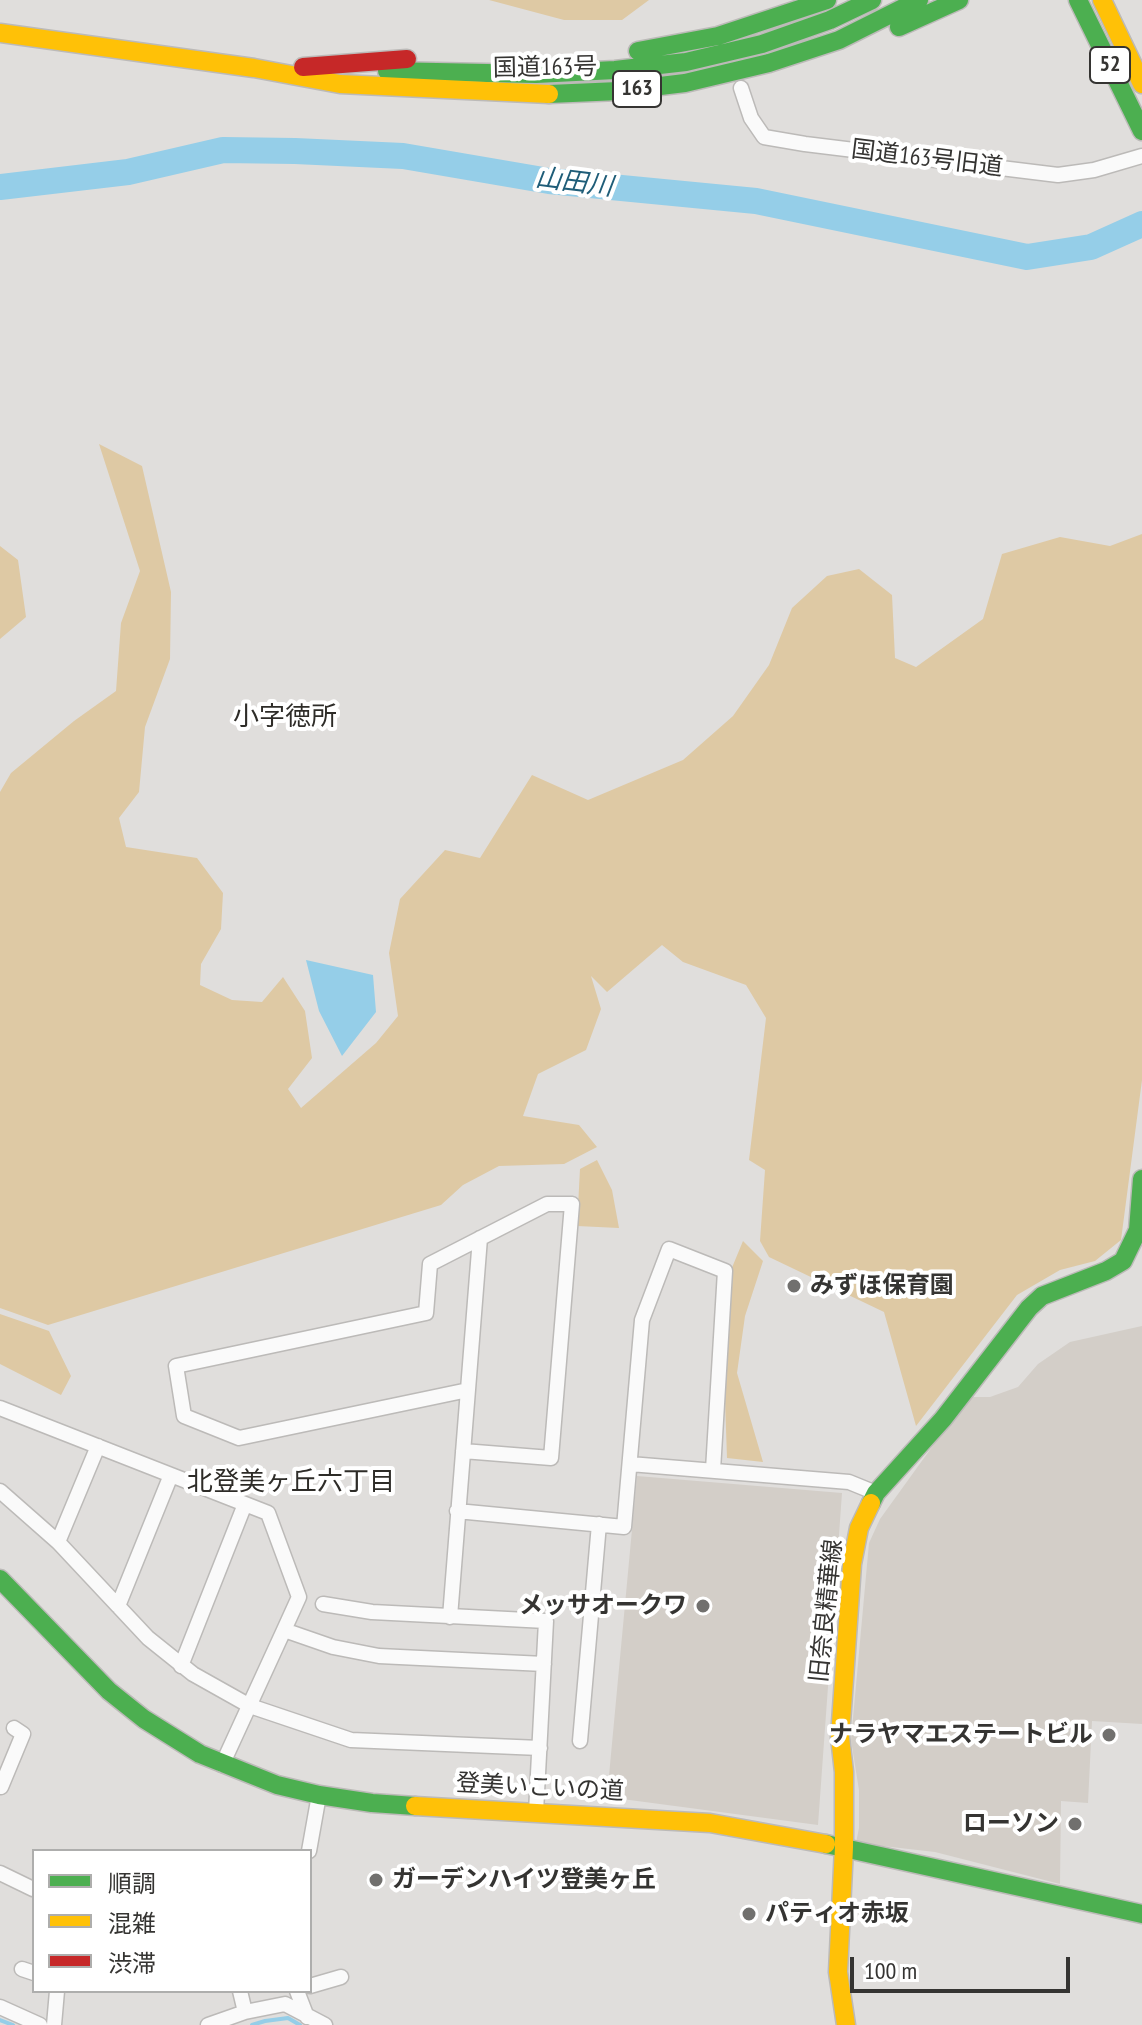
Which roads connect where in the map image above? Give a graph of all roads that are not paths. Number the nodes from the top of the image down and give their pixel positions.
1 (827, 0) edge
2 (872, 0) edge
3 (919, 0) edge
4 (959, 0) edge
5 (1078, 0) edge
6 (1102, 0) edge
7 (0, 33) edge
8 (254, 68) junction
9 (295, 68) junction
10 (340, 84) junction
11 (1142, 84) edge
12 (741, 88) junction
13 (447, 108) dead end
14 (492, 109) dead end
15 (1142, 131) edge
16 (1142, 156) edge
17 (1142, 1179) edge
18 (480, 1238) junction
19 (468, 1390) junction
20 (0, 1408) edge
21 (98, 1446) junction
22 (463, 1451) junction
23 (630, 1464) junction
24 (713, 1470) junction
25 (171, 1475) junction
26 (0, 1491) edge
27 (876, 1493) junction
28 (245, 1504) junction
29 (457, 1511) junction
30 (599, 1524) junction
31 (58, 1542) junction
32 (0, 1579) edge
33 (323, 1604) dead end
34 (118, 1606) junction
35 (450, 1617) junction
36 (284, 1630) junction
37 (544, 1664) junction
38 (181, 1666) junction
39 (250, 1706) junction
40 (14, 1728) dead end
41 (580, 1741) dead end
42 (540, 1748) junction
43 (222, 1765) junction
44 (0, 1788) edge
45 (319, 1795) junction
46 (536, 1812) junction
47 (844, 1847) junction
48 (309, 1849) edge
49 (0, 1873) edge
50 (32, 1889) edge
51 (1142, 1914) edge
52 (341, 1977) dead end
53 (312, 1985) edge
54 (57, 1993) edge
55 (240, 1993) edge
56 (298, 1993) edge
57 (0, 2007) edge
58 (245, 2012) junction
59 (307, 2017) junction
60 (40, 2025) edge
61 (54, 2025) edge
62 (208, 2025) edge
63 (325, 2025) edge
64 (846, 2025) edge

1 - 9 main road, 163
2 - 9 main road, 国道163号 / 163
3 - 10 main road, 国道163号 / 163
4 - 12 main road
5 - 15 main road, 52
6 - 11 main road, 52
7 - 8 main road, 国道163号 / 163
8 - 9 main road, 国道163号 / 163
8 - 10 main road, 国道163号 / 163
10 - 13 main road
12 - 14 main road
12 - 16 street, 国道163号旧道
17 - 27 main road, 旧奈良精華線
18 - 19 street
18 - 19 street
18 - 22 street
19 - 22 street
20 - 21 street
21 - 25 street
21 - 31 street
22 - 29 street
23 - 24 street
23 - 24 street
23 - 30 street
24 - 27 street
25 - 28 street
25 - 34 street
26 - 31 street
27 - 47 main road, 旧奈良精華線
28 - 36 street
28 - 38 street
29 - 30 street
29 - 35 street
30 - 41 street
31 - 34 street
32 - 43 main road, 登美いこいの道
33 - 35 street
34 - 38 street
35 - 37 street
36 - 37 street
36 - 39 street
37 - 42 street
38 - 39 street
39 - 42 street
39 - 43 street
40 - 44 street
42 - 46 street
43 - 45 main road, 登美いこいの道
45 - 46 main road, 登美いこいの道
45 - 48 street
46 - 47 main road, 登美いこいの道
47 - 51 main road, 登美いこいの道
47 - 64 main road, 旧奈良精華線
49 - 50 street
52 - 53 street
54 - 61 street
55 - 58 street
56 - 59 street
57 - 60 street
58 - 59 street
58 - 62 street
59 - 63 street

